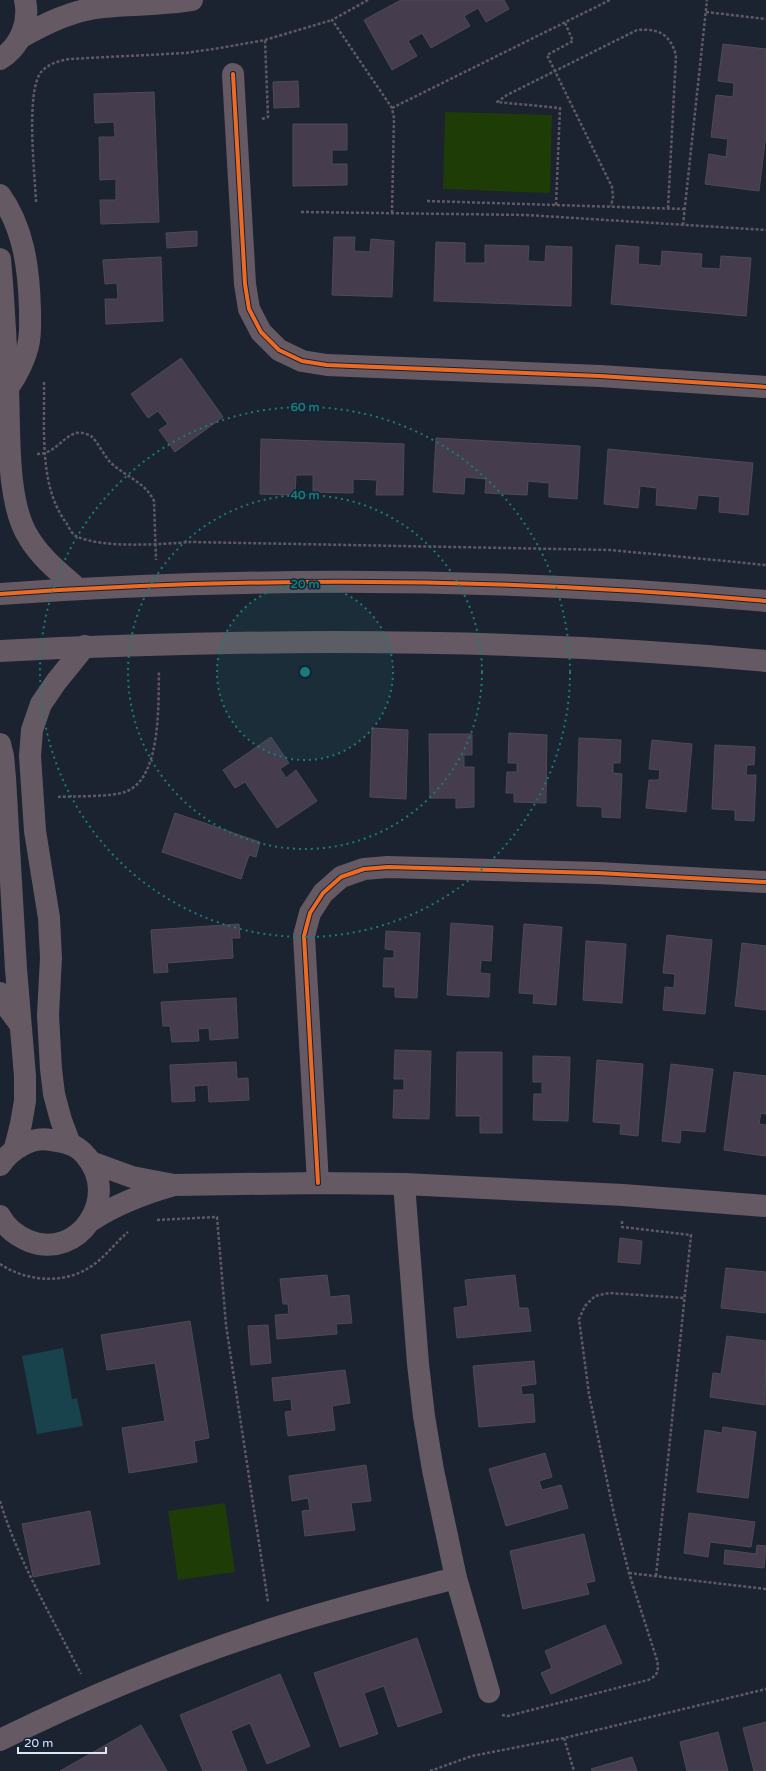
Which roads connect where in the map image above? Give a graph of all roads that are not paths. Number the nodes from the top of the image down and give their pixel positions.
1 (25, 0) edge
2 (69, 0) edge
3 (192, 0) edge
4 (103, 7) junction
5 (20, 38) junction
6 (1, 61) edge
7 (233, 74) dead end
8 (0, 195) edge
9 (0, 259) edge
10 (766, 387) edge
11 (8, 388) junction
12 (77, 588) junction
13 (0, 594) edge
14 (766, 600) edge
15 (85, 646) junction
16 (0, 651) edge
17 (766, 660) edge
18 (0, 744) edge
19 (4, 844) edge
20 (766, 882) edge
21 (0, 993) edge
22 (20, 1025) junction
23 (70, 1144) junction
24 (15, 1148) junction
25 (91, 1162) junction
26 (0, 1165) edge
27 (318, 1183) junction
28 (404, 1184) junction
29 (174, 1185) junction
30 (766, 1206) edge
31 (1, 1220) edge
32 (92, 1220) junction
33 (456, 1578) junction
34 (489, 1692) road end
35 (0, 1740) edge

1 - 5 street
2 - 4 street
3 - 4 street
4 - 5 street
5 - 6 street
7 - 10 street
8 - 11 street
9 - 11 street
11 - 12 street
12 - 13 street
12 - 14 street
15 - 16 street
15 - 17 street
15 - 23 street
18 - 19 street
19 - 22 street
20 - 27 street
21 - 22 street
22 - 24 street
23 - 24 street
23 - 25 street
24 - 26 street
25 - 29 street
25 - 32 street
27 - 28 street
27 - 29 street
28 - 30 street
28 - 33 street
29 - 32 street
31 - 32 street
33 - 34 street
33 - 35 street

